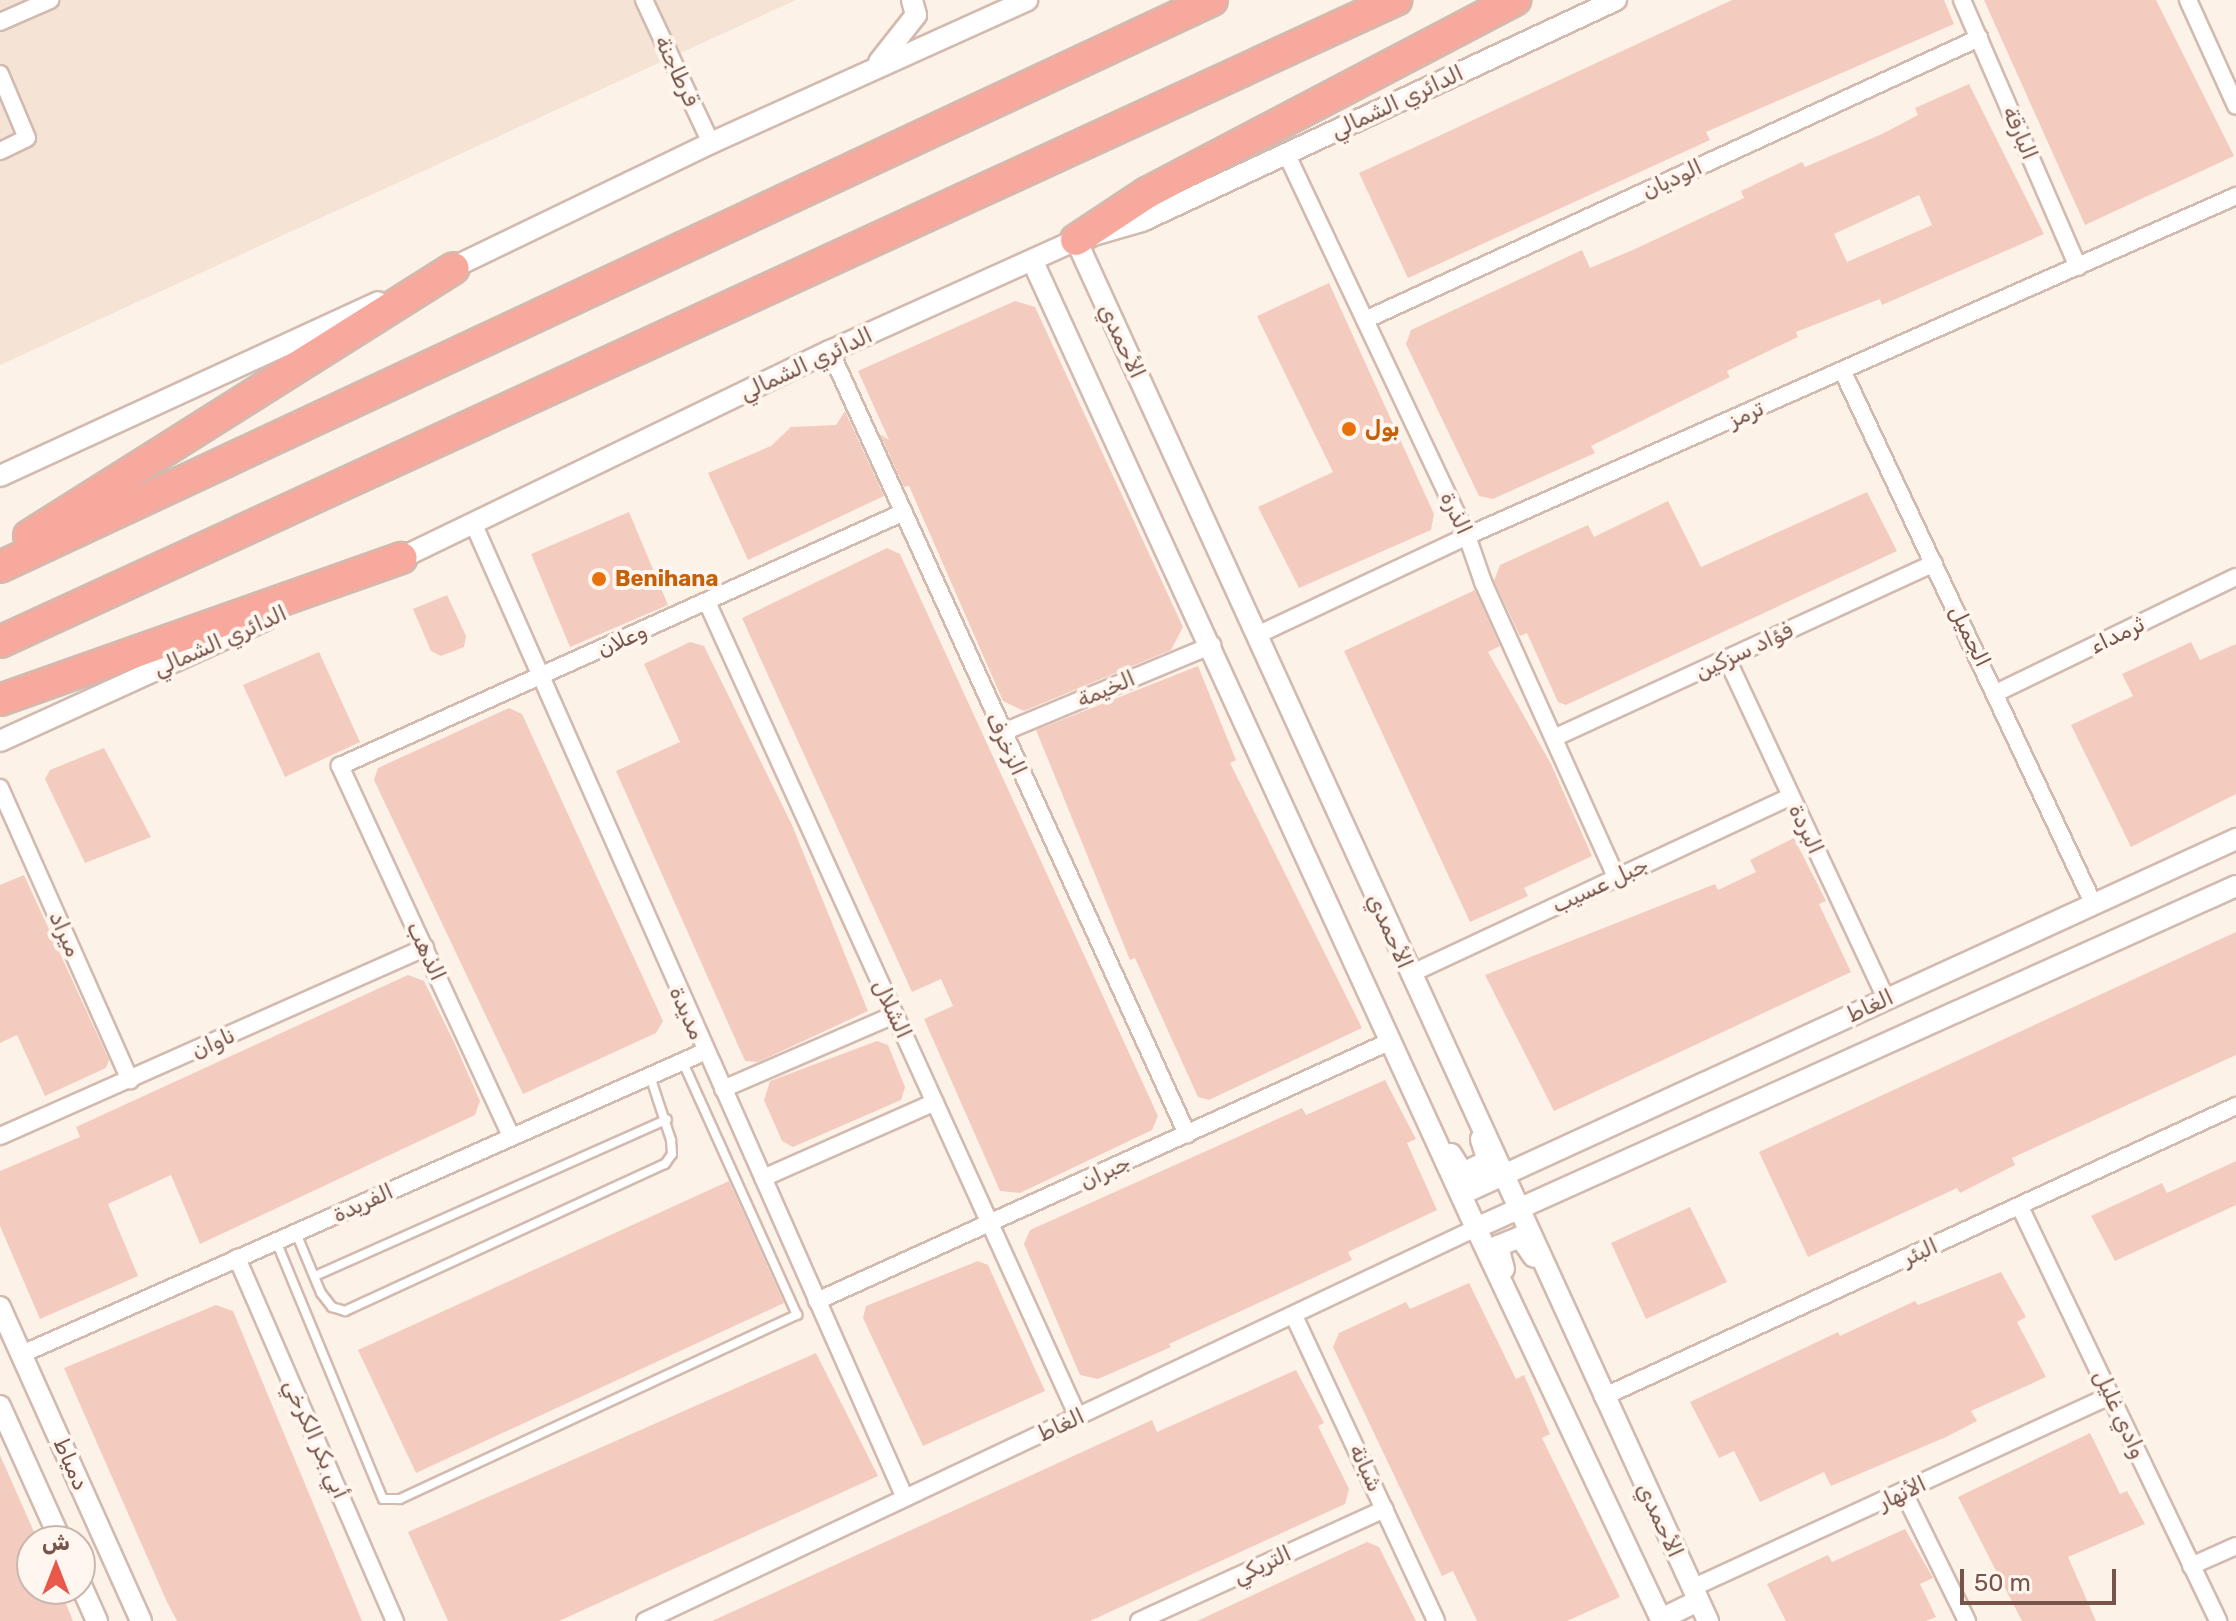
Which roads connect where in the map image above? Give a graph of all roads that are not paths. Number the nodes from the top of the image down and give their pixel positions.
1 (50, 0) edge
2 (644, 0) edge
3 (912, 0) edge
4 (1027, 0) edge
5 (1212, 0) edge
6 (1396, 0) edge
7 (1515, 0) edge
8 (1616, 0) edge
9 (1962, 0) edge
10 (2188, 0) edge
11 (0, 22) edge
12 (1979, 38) junction
13 (875, 66) junction
14 (0, 74) edge
15 (2236, 106) edge
16 (711, 143) junction
17 (0, 151) edge
18 (1286, 153) junction
19 (2236, 196) edge
20 (1076, 240) junction
21 (1033, 262) junction
22 (2078, 267) junction
23 (454, 268) junction
24 (1365, 320) junction
25 (830, 351) junction
26 (1843, 372) junction
27 (0, 476) edge
28 (902, 513) junction
29 (474, 525) junction
30 (1467, 536) junction
31 (0, 554) edge
32 (402, 558) junction
33 (1934, 563) junction
34 (0, 567) edge
35 (2236, 577) edge
36 (707, 602) junction
37 (1257, 635) junction
38 (0, 642) edge
39 (1212, 645) junction
40 (1727, 659) junction
41 (540, 678) junction
42 (1998, 692) junction
43 (0, 700) edge
44 (1001, 733) junction
45 (1554, 738) junction
46 (0, 741) edge
47 (340, 766) joint
48 (0, 788) edge
49 (1790, 797) junction
50 (2236, 839) edge
51 (1616, 877) junction
52 (2236, 886) edge
53 (2093, 903) junction
54 (425, 948) junction
55 (1410, 974) junction
56 (1886, 999) junction
57 (894, 1015) junction
58 (1391, 1041) junction
59 (704, 1052) junction
60 (683, 1062) junction
61 (650, 1076) junction
62 (130, 1080) junction
63 (723, 1089) junction
64 (935, 1102) junction
65 (2236, 1106) edge
66 (1472, 1110) junction
67 (667, 1119) junction
68 (1431, 1124) junction
69 (1187, 1134) junction
70 (0, 1136) edge
71 (511, 1136) junction
72 (1505, 1174) junction
73 (763, 1178) junction
74 (1462, 1194) junction
75 (2020, 1207) junction
76 (1521, 1209) junction
77 (990, 1224) junction
78 (1476, 1228) junction
79 (296, 1233) junction
80 (276, 1241) junction
81 (237, 1258) junction
82 (315, 1276) junction
83 (1555, 1287) junction
84 (817, 1301) junction
85 (1513, 1306) junction
86 (0, 1307) edge
87 (1294, 1316) junction
88 (22, 1354) junction
89 (2111, 1395) junction
90 (1603, 1397) junction
91 (0, 1406) edge
92 (1078, 1417) junction
93 (1904, 1493) junction
94 (905, 1498) junction
95 (1385, 1509) junction
96 (54, 1525) edge
97 (2236, 1546) edge
98 (2191, 1566) junction
99 (1695, 1594) junction
100 (1660, 1620) edge
101 (141, 1621) edge
102 (395, 1621) edge
103 (645, 1621) edge
104 (1139, 1621) edge
105 (1436, 1621) edge
106 (1708, 1621) edge
107 (1967, 1621) edge
108 (2218, 1621) edge

1 - 11 street
2 - 16 street, قرطاجنة
3 - 13 street
4 - 13 street
5 - 34 highway
6 - 38 highway
7 - 20 highway
8 - 18 street, الدائري الشمالي
9 - 12 street, البارقة
10 - 15 street
12 - 22 street, البارقة
12 - 24 street, الوديان
13 - 16 street
14 - 17 street
16 - 23 street
18 - 20 street, الدائري الشمالي
18 - 24 street, الذرة
19 - 22 street, ترمز
20 - 21 street, الدائري الشمالي
20 - 37 street, الأحمدي
21 - 25 street, الدائري الشمالي
21 - 39 street, الأحمدي
22 - 26 street, ترمز
23 - 27 street
23 - 31 highway
24 - 30 street, الذرة
25 - 28 street, الزخرف
25 - 29 street, الدائري الشمالي
26 - 30 street, ترمز
26 - 33 street, الجميل
28 - 36 street, وعلان
28 - 44 street, الزخرف
29 - 32 street, الدائري الشمالي
29 - 41 street, مديدة
30 - 37 street, ترمز
30 - 45 street, الذرة
32 - 43 highway
32 - 46 street, الدائري الشمالي
33 - 40 street, فؤاد سزكين
33 - 42 street, الجميل
35 - 42 street, ثرمداء
36 - 41 street, وعلان
36 - 57 street, الشلال
37 - 55 street, الأحمدي
39 - 44 street, الخيمة
39 - 58 street, الأحمدي
40 - 45 street, فؤاد سزكين
40 - 49 street, البردة
41 - 47 street, وعلان
41 - 59 street, مديدة
42 - 53 street, الجميل
44 - 69 street, الزخرف
45 - 51 street, الذرة
47 - 54 street, الذهب
48 - 62 street, ميراد
49 - 51 street, جبل عسيب
49 - 56 street, البردة
50 - 53 street, الغاط
51 - 55 street, جبل عسيب
52 - 76 street, الغاط
53 - 56 street, الغاط
54 - 62 street, ناوان
54 - 71 street, الذهب
55 - 66 street, الأحمدي
56 - 72 street, الغاط
57 - 63 street
57 - 64 street, الشلال
58 - 68 street, الأحمدي
58 - 69 street, جبران
59 - 60 street, الفريدة
59 - 63 street, مديدة
60 - 61 street, الفريدة
60 - 80 lane
61 - 67 lane
61 - 71 street, الفريدة
62 - 70 street, ناوان
63 - 73 street, مديدة
64 - 73 street
64 - 77 street, الشلال
65 - 75 street, البئر
66 - 68 street
66 - 72 street, الأحمدي
67 - 82 lane
67 - 82 lane
68 - 74 street, الأحمدي
69 - 77 street, جبران
71 - 79 street, الفريدة
72 - 74 street, الغاط
72 - 76 street, الأحمدي
73 - 84 street, مديدة
74 - 78 street, الأحمدي
75 - 89 street, وادي غليل
75 - 90 street, البئر
76 - 78 street, الغاط
76 - 83 street, الأحمدي
77 - 84 street, جبران
77 - 92 street, الشلال
78 - 85 street, الأحمدي
78 - 87 street, الغاط
79 - 80 street, الفريدة
79 - 82 lane
80 - 81 street, الفريدة
81 - 88 street, الفريدة
81 - 102 street, أبي بكر الكرخي
83 - 85 street
83 - 90 street, الأحمدي
84 - 94 street, مديدة
85 - 100 street, الأحمدي
86 - 88 street, دمياط
87 - 92 street, الغاط
87 - 95 street, شبانة
88 - 101 street, دمياط
89 - 93 street, الأنهار
89 - 98 street, وادي غليل
90 - 99 street, الأحمدي
91 - 96 street, دمياط
92 - 94 street, الغاط
93 - 99 street, الأنهار
93 - 107 street
94 - 103 street, الغاط
95 - 104 street, التريكي
95 - 105 street, شبانة
97 - 98 street
98 - 108 street, وادي غليل
99 - 100 street
99 - 106 street, الأحمدي

